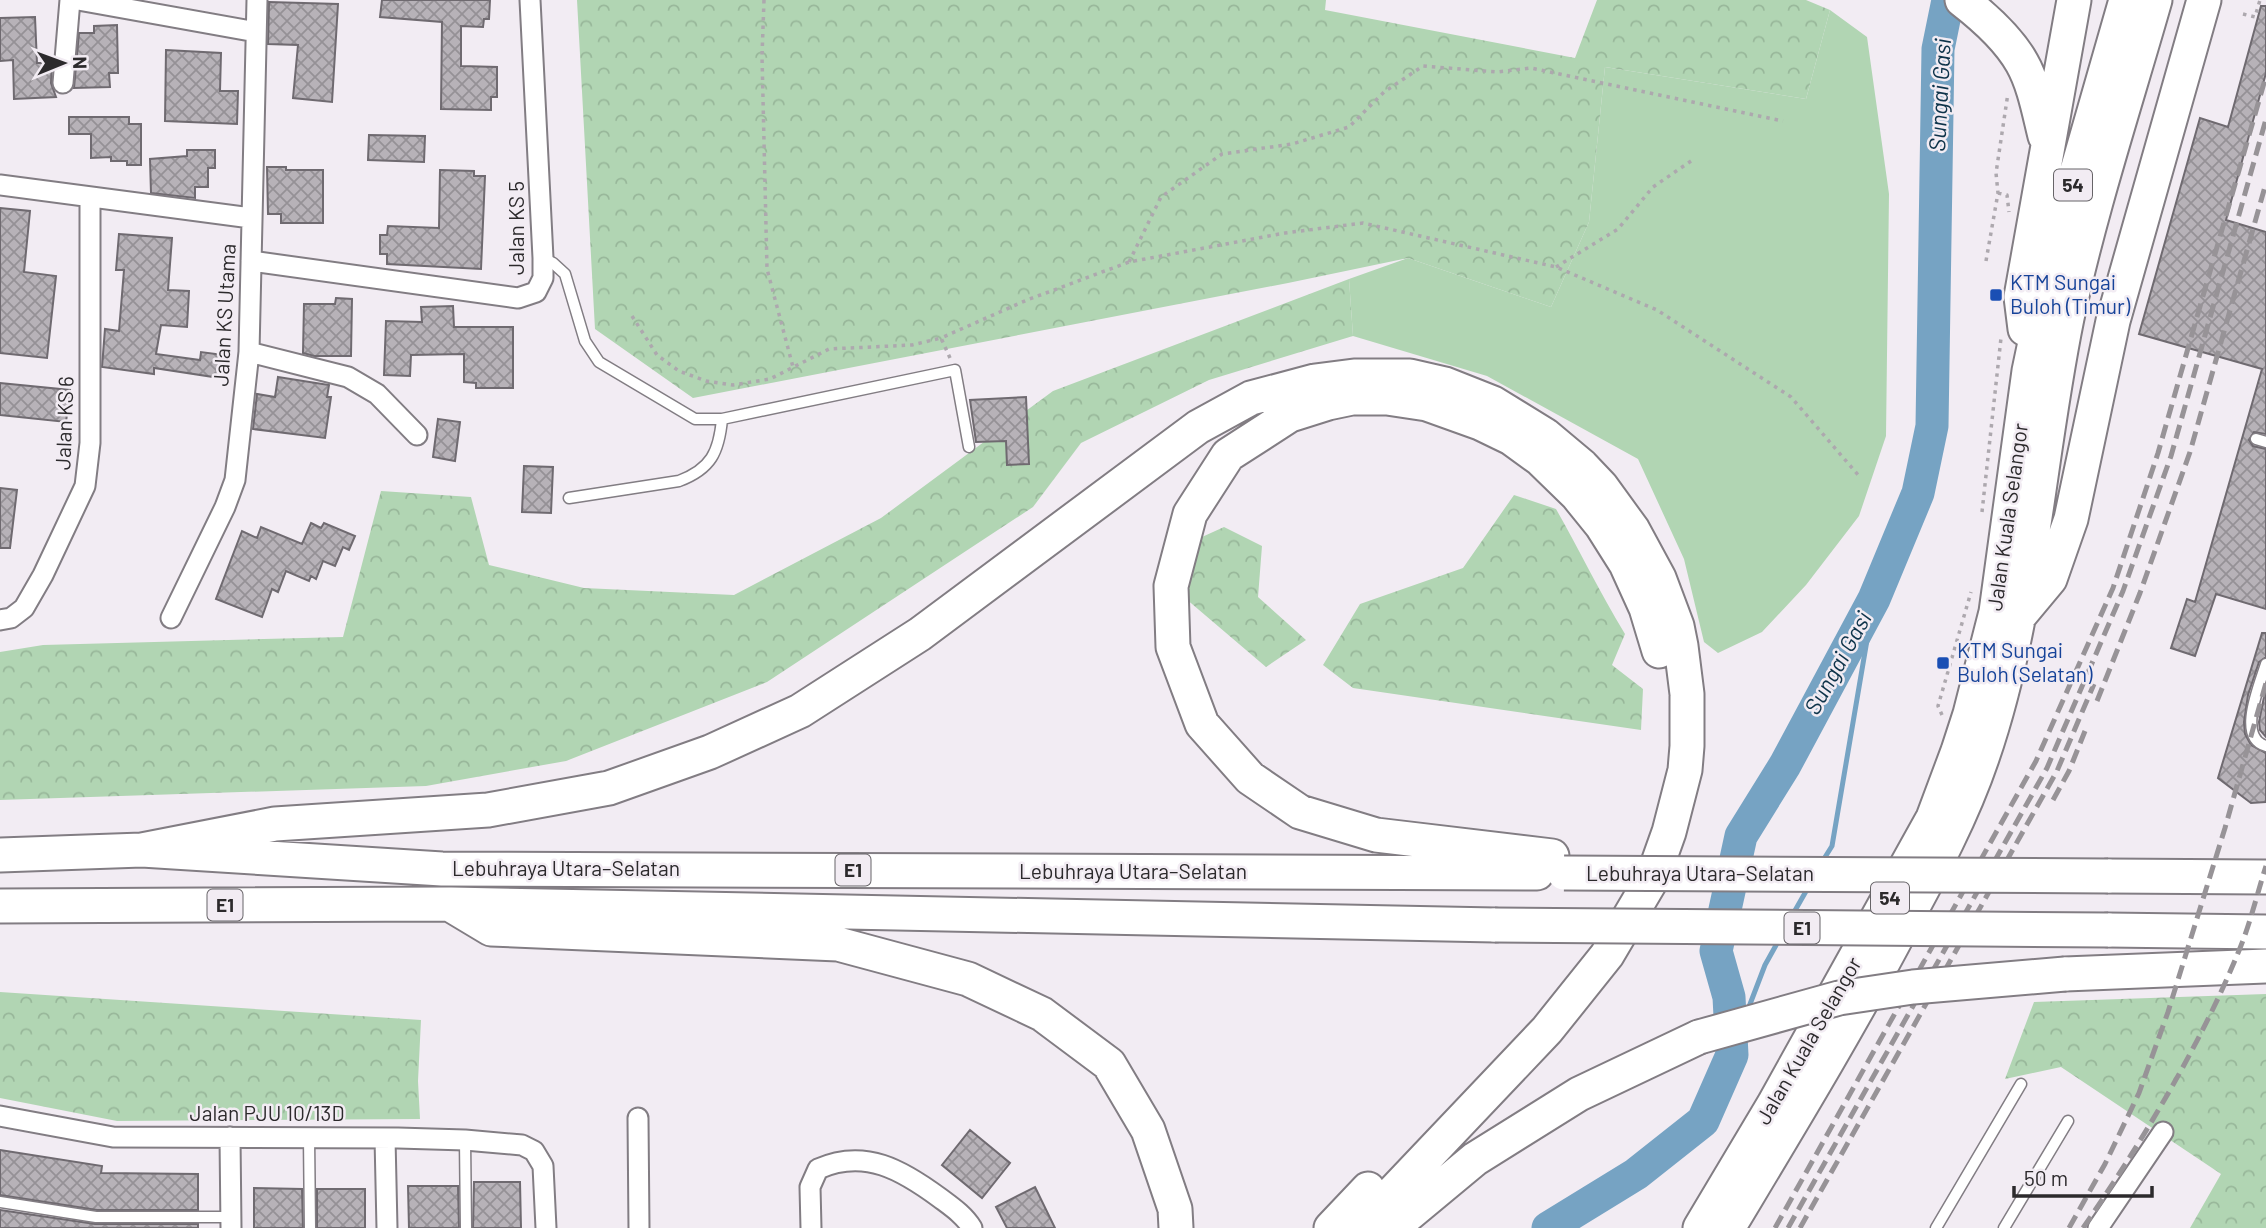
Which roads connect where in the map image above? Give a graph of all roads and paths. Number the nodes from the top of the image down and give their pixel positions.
1 (70, 0) edge
2 (78, 0) edge
3 (257, 0) edge
4 (530, 0) edge
5 (764, 0) edge
6 (1963, 0) edge
7 (2074, 0) edge
8 (2126, 0) edge
9 (2155, 0) edge
10 (2202, 0) edge
11 (2260, 0) edge
12 (2243, 14) dead end
13 (256, 32) junction
14 (2022, 63) junction
15 (63, 83) dead end
16 (1783, 121) dead end
17 (2047, 145) junction
18 (1691, 161) dead end
19 (0, 185) edge
20 (1998, 193) junction
21 (90, 197) junction
22 (251, 218) junction
23 (2011, 221) dead end
24 (543, 258) junction
25 (251, 261) junction
26 (1986, 261) dead end
27 (1129, 262) junction
28 (1556, 267) junction
29 (632, 316) dead end
30 (2002, 326) dead end
31 (941, 338) junction
32 (248, 352) junction
33 (793, 367) junction
34 (955, 370) junction
35 (2029, 372) junction
36 (722, 419) junction
37 (417, 435) dead end
38 (969, 447) dead end
39 (1859, 476) dead end
40 (569, 498) dead end
41 (1981, 520) dead end
42 (1972, 588) dead end
43 (2020, 615) junction
44 (171, 618) dead end
45 (0, 620) edge
46 (2266, 664) edge
47 (1943, 718) dead end
48 (2266, 746) edge
49 (142, 850) junction
50 (0, 855) edge
51 (1558, 865) junction
52 (2266, 877) edge
53 (451, 904) junction
54 (0, 906) edge
55 (2266, 932) edge
56 (2266, 966) edge
57 (2021, 1084) dead end
58 (0, 1116) edge
59 (638, 1118) dead end
60 (2068, 1121) dead end
61 (2163, 1132) dead end
62 (230, 1137) junction
63 (309, 1137) junction
64 (385, 1138) junction
65 (465, 1140) junction
66 (0, 1202) edge
67 (231, 1222) edge
68 (310, 1228) edge
69 (387, 1228) edge
70 (466, 1228) edge
71 (546, 1228) edge
72 (639, 1228) edge
73 (810, 1228) edge
74 (972, 1228) edge
75 (1176, 1228) edge
76 (1331, 1228) edge
77 (1359, 1228) edge
78 (1392, 1228) edge
79 (1700, 1228) edge
80 (1728, 1228) edge
81 (1936, 1228) edge
82 (2004, 1228) edge
83 (2098, 1228) edge

1 - 15 street
2 - 13 street
3 - 13 street, Jalan KS Utama
4 - 24 street, Jalan KS 5
5 - 33 path
6 - 14 highway
7 - 17 highway
8 - 35 highway, Jalan Kuala Selangor / 54
9 - 43 highway, Jalan Kuala Selangor / 54
10 - 43 highway
11 - 12 path
13 - 22 street, Jalan KS Utama
14 - 17 highway
14 - 20 path
16 - 27 path
17 - 35 highway
18 - 28 path
19 - 21 street
20 - 23 path
20 - 26 path
21 - 22 street
21 - 45 street, Jalan KS 6
22 - 25 street, Jalan KS Utama
24 - 25 street, Jalan KS 5
24 - 36 lane
25 - 32 street, Jalan KS Utama
27 - 28 path
27 - 31 path
28 - 39 path
29 - 33 path
30 - 41 path
31 - 33 path
31 - 34 path
32 - 37 street
32 - 44 street, Jalan KS Utama
34 - 36 lane
34 - 38 lane
35 - 79 highway, Jalan Kuala Selangor / 54
36 - 40 lane
42 - 47 path
43 - 80 highway, Jalan Kuala Selangor / 54
46 - 48 lane
49 - 50 highway, Lebuhraya Utara–Selatan / E1
49 - 51 highway, Lebuhraya Utara–Selatan / E1
49 - 77 highway
51 - 52 highway, Lebuhraya Utara–Selatan / E1, bridge
51 - 76 highway
53 - 54 highway, Lebuhraya Utara–Selatan / E1
53 - 55 highway, Lebuhraya Utara–Selatan / E1, bridge
53 - 75 highway
56 - 78 highway, bridge
57 - 81 lane
58 - 62 street, Jalan PJU 10/13D
59 - 72 street
60 - 82 lane
61 - 83 street
62 - 63 street, Jalan PJU 10/13D
62 - 67 street
63 - 64 street, Jalan PJU 10/13D
63 - 68 lane
64 - 65 street, Jalan PJU 10/13D
64 - 69 street
65 - 70 lane
65 - 71 street, Jalan PJU 10/13D
66 - 67 lane
73 - 74 street

